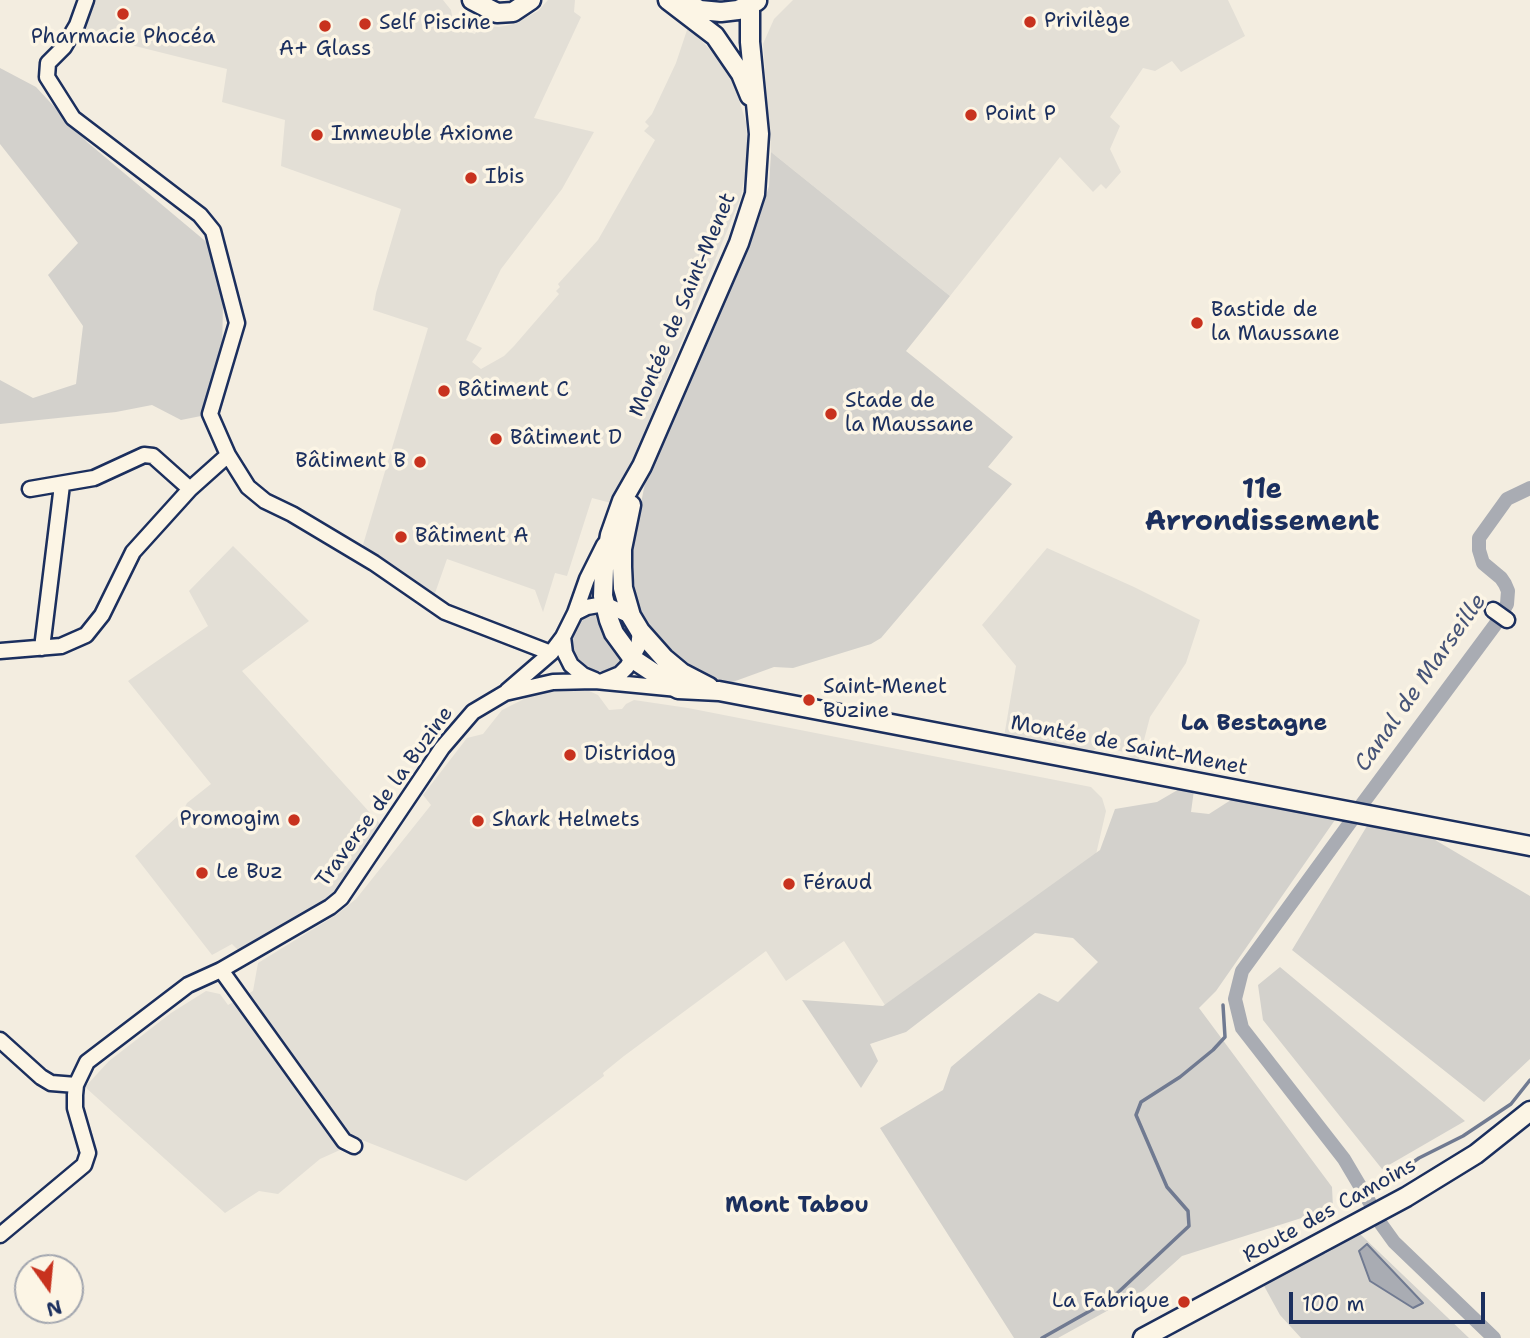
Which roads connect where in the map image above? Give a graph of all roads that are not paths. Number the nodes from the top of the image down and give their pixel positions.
1 (86, 0) edge
2 (472, 0) edge
3 (531, 0) edge
4 (668, 0) edge
5 (681, 0) edge
6 (772, 0) edge
7 (752, 1) edge
8 (750, 42) junction
9 (756, 113) junction
10 (228, 455) junction
11 (639, 471) junction
12 (62, 485) junction
13 (30, 489) dead end
14 (190, 489) junction
15 (610, 535) junction
16 (604, 604) junction
17 (1493, 610) dead end
18 (575, 613) junction
19 (1507, 620) dead end
20 (636, 623) junction
21 (563, 637) junction
22 (42, 648) junction
23 (0, 651) edge
24 (551, 653) junction
25 (633, 659) junction
26 (599, 681) junction
27 (678, 688) junction
28 (719, 691) junction
29 (505, 693) junction
30 (1530, 846) edge
31 (221, 970) junction
32 (0, 1040) edge
33 (76, 1085) junction
34 (1530, 1111) edge
35 (354, 1146) dead end
36 (0, 1235) edge
37 (1143, 1338) edge

1 - 10 street
2 - 3 main road
4 - 9 main road, Montée de Saint-Menet
5 - 7 main road
6 - 8 main road, Montée de Saint-Menet
7 - 8 main road, Montée de Saint-Menet
8 - 9 main road, Montée de Saint-Menet
9 - 11 main road, Montée de Saint-Menet
10 - 14 street
10 - 24 street
11 - 15 main road, Montée de Saint-Menet
11 - 20 main road, Montée de Saint-Menet
12 - 13 street
12 - 14 street
12 - 22 street
14 - 22 street
15 - 16 main road, Montée de Saint-Menet
15 - 18 street, Montée de Saint-Menet
16 - 18 street
16 - 20 street, Montée de Saint-Menet
16 - 25 main road, Montée de Saint-Menet
17 - 19 street
18 - 21 street, Montée de Saint-Menet
20 - 25 street, Montée de Saint-Menet
20 - 28 main road, Montée de Saint-Menet
21 - 24 street, Montée de Saint-Menet
21 - 26 street
22 - 23 street
24 - 29 street, Montée de Saint-Menet
25 - 26 street
25 - 27 main road, Montée de Saint-Menet
26 - 27 street, Traverse de la Buzine
26 - 29 street, Traverse de la Buzine
27 - 28 main road, Montée de Saint-Menet
28 - 30 main road, Montée de Saint-Menet
29 - 31 street, Traverse de la Buzine
31 - 33 street, Traverse de la Buzine
31 - 35 street
32 - 33 street
33 - 36 street
34 - 37 main road, Route des Camoins

